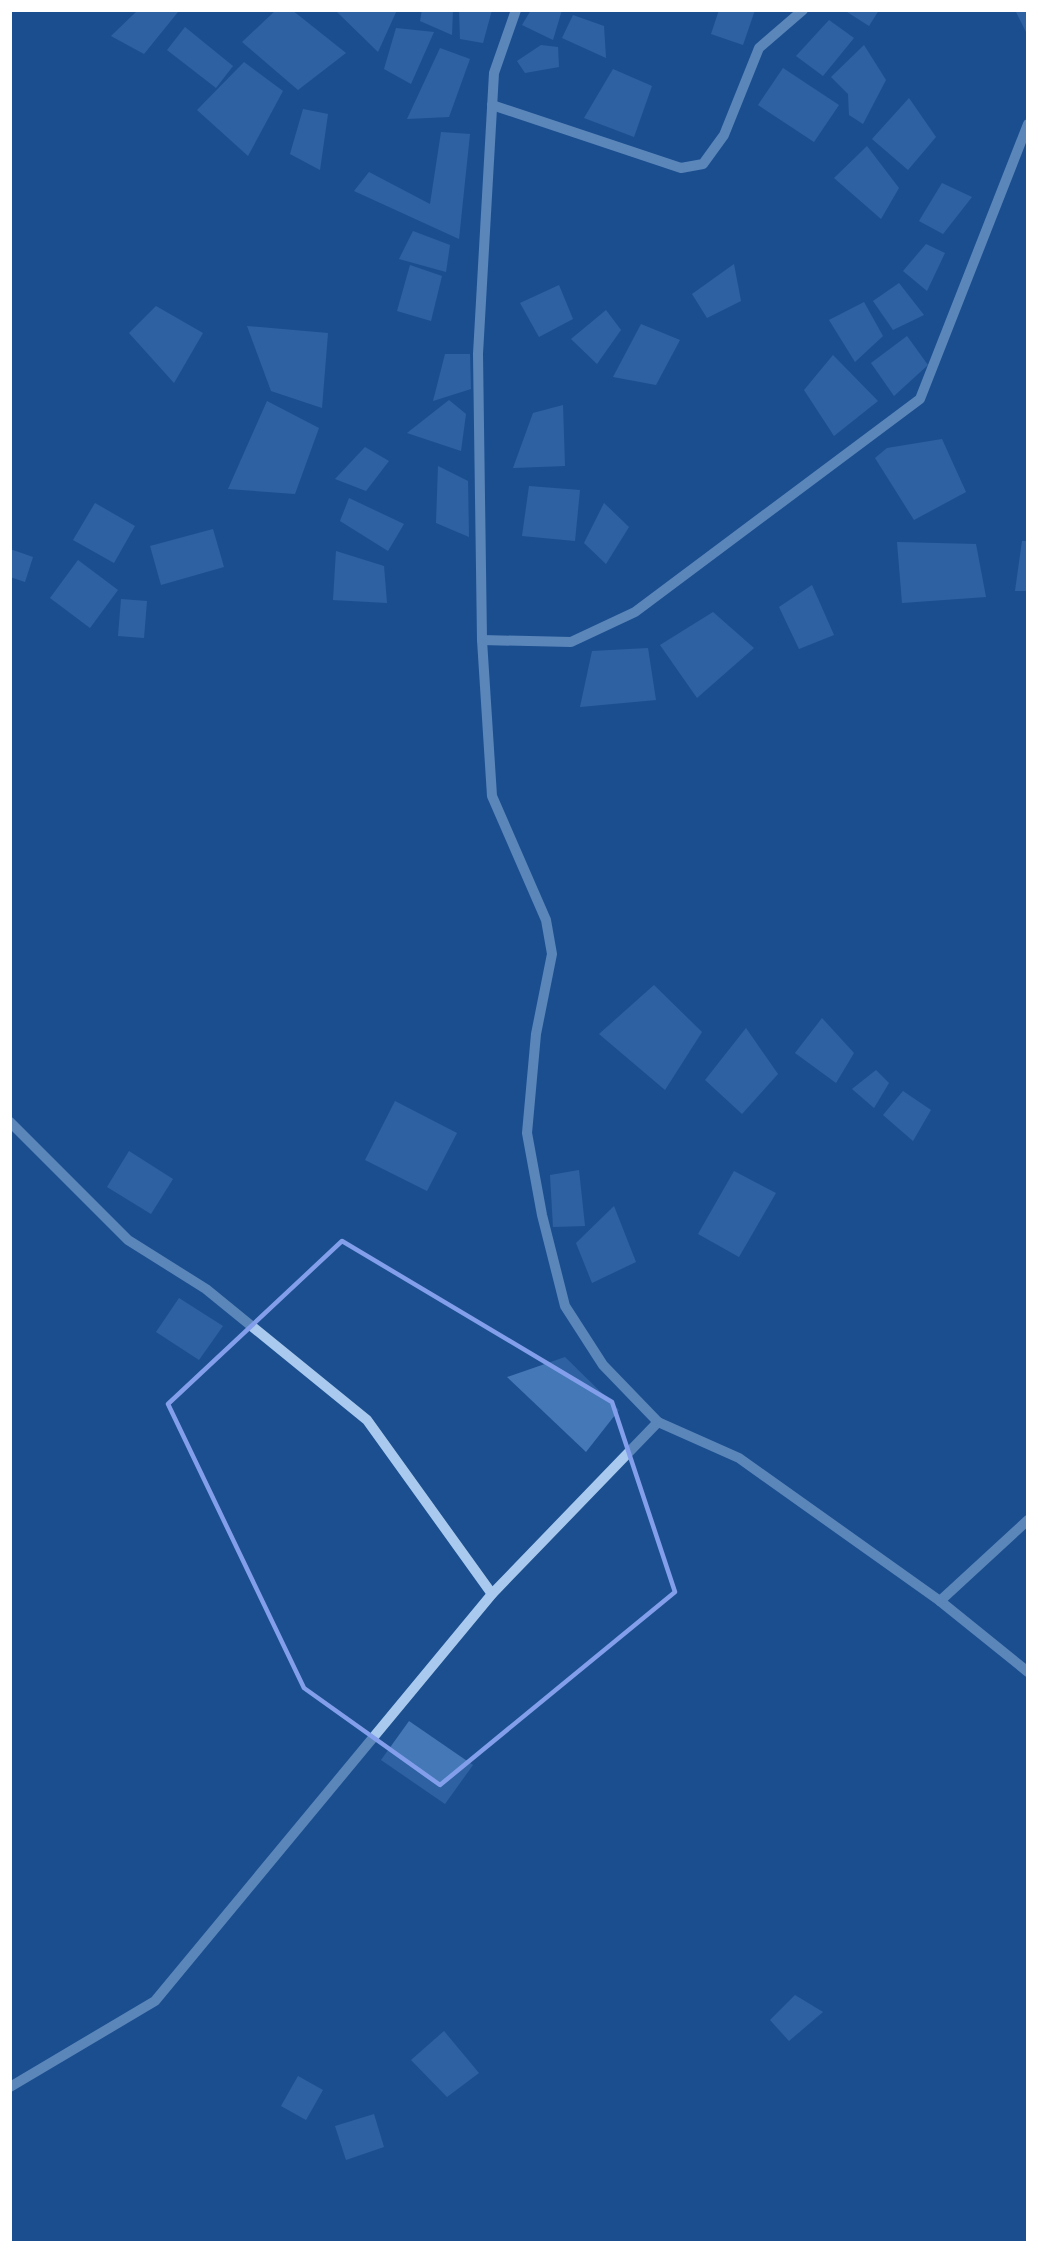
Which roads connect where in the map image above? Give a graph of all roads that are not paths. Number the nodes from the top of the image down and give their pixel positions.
1 (516, 10) edge
2 (803, 10) edge
3 (492, 105) junction
4 (1028, 124) edge
5 (482, 640) junction
6 (10, 1122) edge
7 (658, 1422) junction
8 (1028, 1520) edge
9 (492, 1594) junction
10 (940, 1601) junction
11 (1028, 1672) edge
12 (10, 2087) edge

1 - 3 street
2 - 3 street
3 - 5 street
4 - 5 street
5 - 7 street
6 - 9 street
7 - 9 street
7 - 10 street
8 - 10 street
9 - 12 street
10 - 11 street

